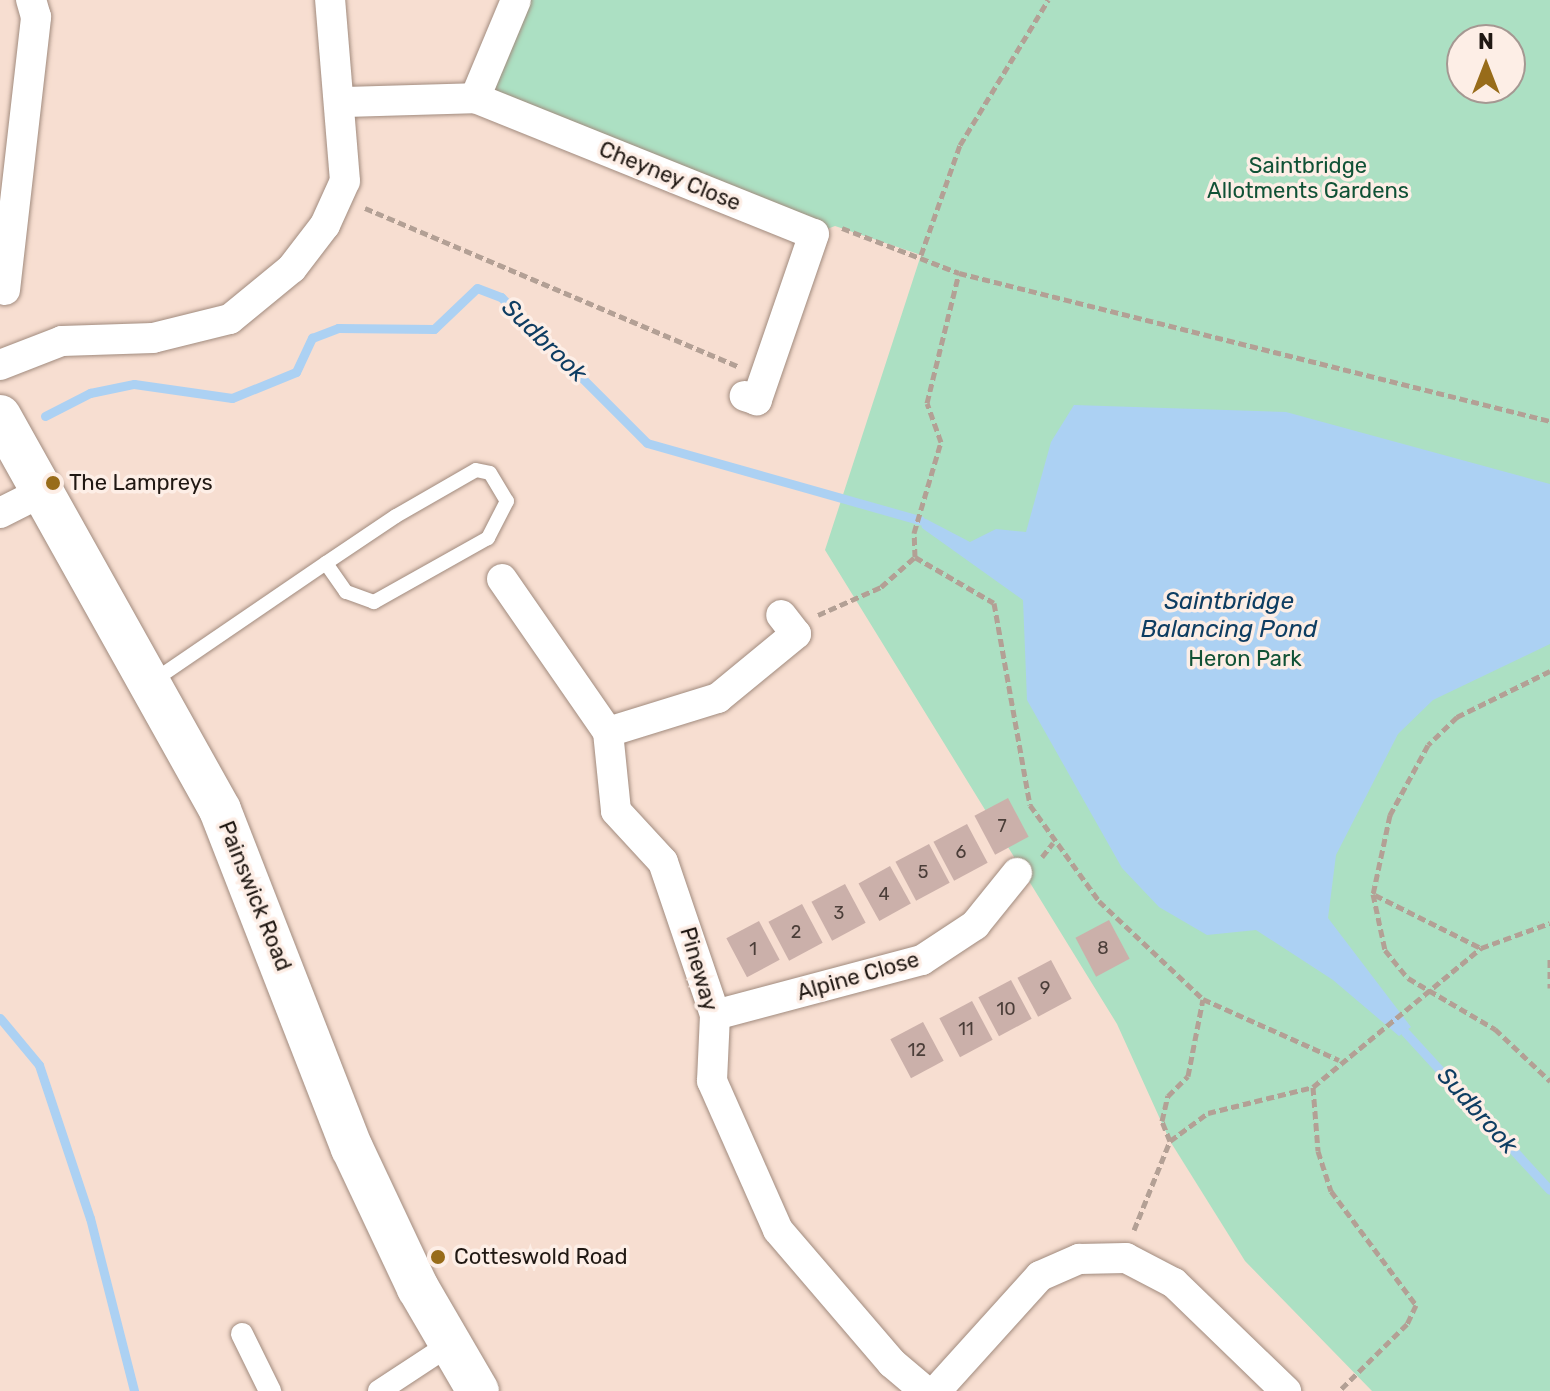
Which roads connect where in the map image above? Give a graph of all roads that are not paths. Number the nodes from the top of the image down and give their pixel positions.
1 (31, 0) edge
2 (330, 0) edge
3 (516, 0) edge
4 (475, 98) junction
5 (343, 102) junction
6 (5, 290) dead end
7 (0, 365) edge
8 (745, 396) dead end
9 (0, 416) edge
10 (42, 492) junction
11 (0, 513) edge
12 (326, 563) junction
13 (502, 579) dead end
14 (789, 625) road end
15 (146, 686) junction
16 (608, 732) junction
17 (1017, 873) dead end
18 (715, 1015) junction
19 (242, 1334) dead end
20 (449, 1345) junction
21 (270, 1391) edge
22 (379, 1391) edge
23 (478, 1391) edge
24 (925, 1391) edge
25 (936, 1391) edge
26 (1286, 1391) edge

1 - 6 street
2 - 5 street
3 - 4 street
4 - 5 street, Cheyney Close
4 - 8 street, Cheyney Close
5 - 7 street
9 - 10 main road, Painswick Road
10 - 11 street
10 - 15 main road, Painswick Road
12 - 12 lane
12 - 15 lane
13 - 16 street, Pineway
14 - 16 street
15 - 20 main road, Painswick Road
16 - 18 street, Pineway
17 - 18 street, Alpine Close
18 - 24 street, Pineway
19 - 21 street
20 - 22 street
20 - 23 main road, Painswick Road
25 - 26 street

